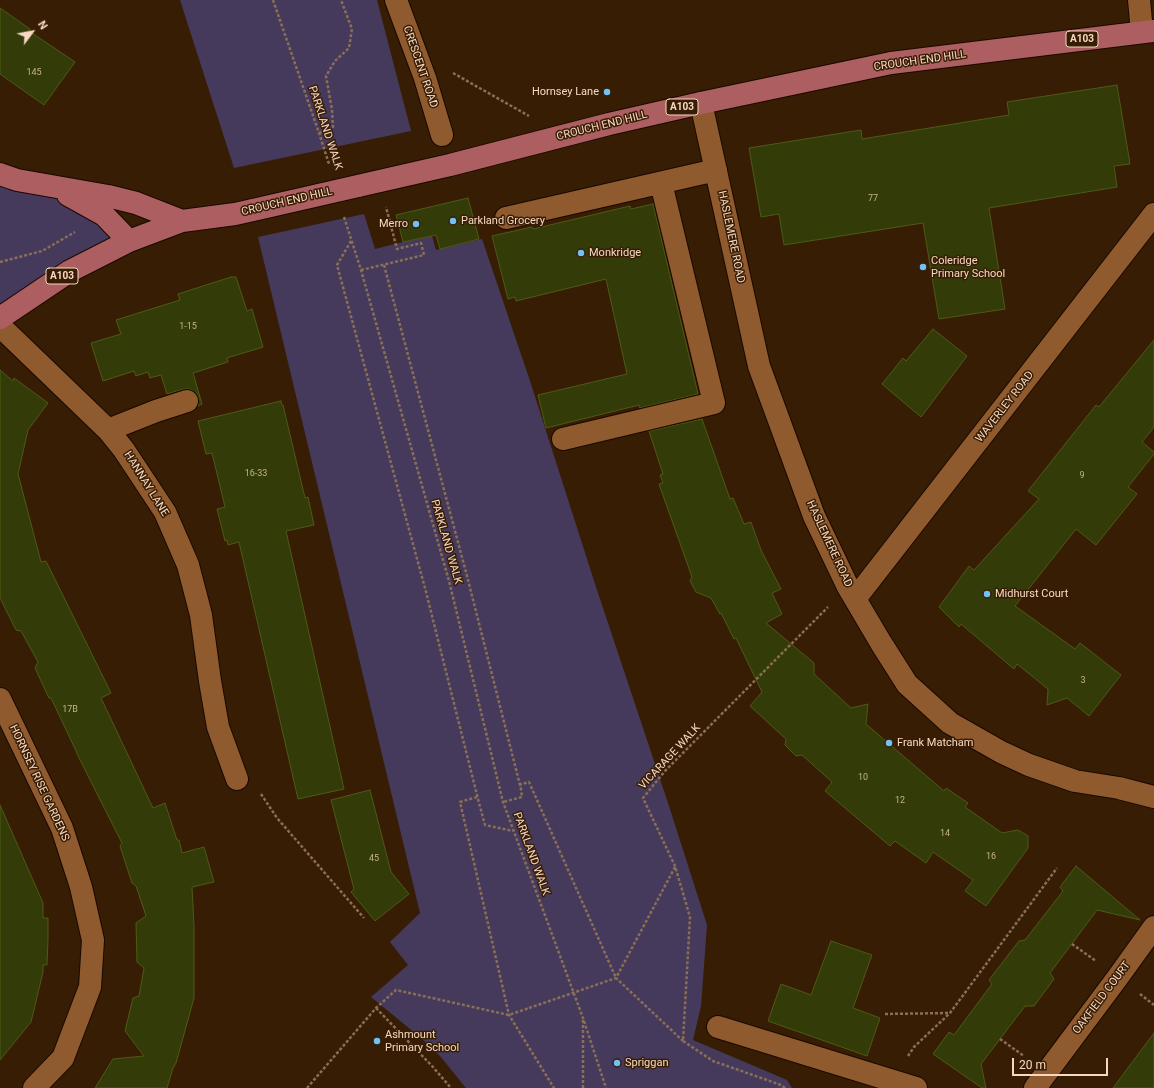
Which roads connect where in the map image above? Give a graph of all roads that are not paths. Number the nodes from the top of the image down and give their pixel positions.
1 (396, 0) edge
2 (1139, 0) edge
3 (1148, 32) edge
4 (701, 103) junction
5 (442, 135) dead end
6 (716, 170) junction
7 (0, 174) edge
8 (661, 183) junction
9 (55, 187) junction
10 (1154, 214) edge
11 (506, 218) dead end
12 (182, 221) junction
13 (128, 241) junction
14 (0, 318) edge
15 (0, 326) edge
16 (187, 401) dead end
17 (108, 430) junction
18 (563, 439) dead end
19 (852, 593) junction
20 (0, 699) edge
21 (237, 779) road end
22 (1154, 797) edge
23 (1154, 927) edge
24 (718, 1027) dead end
25 (907, 1085) edge
26 (34, 1088) edge
27 (1035, 1088) edge

1 - 5 street, CRESCENT ROAD
2 - 3 street
3 - 4 main road, CROUCH END HILL / A103
4 - 6 street, HASLEMERE ROAD
4 - 12 main road, CROUCH END HILL / A103, bridge
6 - 8 street
6 - 19 street, HASLEMERE ROAD
7 - 9 main road
8 - 11 street
8 - 18 street
9 - 12 main road
9 - 13 main road
10 - 19 street, WAVERLEY ROAD
12 - 13 main road, CROUCH END HILL / A103
13 - 14 main road, A103
15 - 17 street, HANNAY LANE
16 - 17 street
17 - 21 street, HANNAY LANE
19 - 22 street, HASLEMERE ROAD
20 - 26 street, HORNSEY RISE GARDENS
23 - 27 street, OAKFIELD COURT
24 - 25 street

